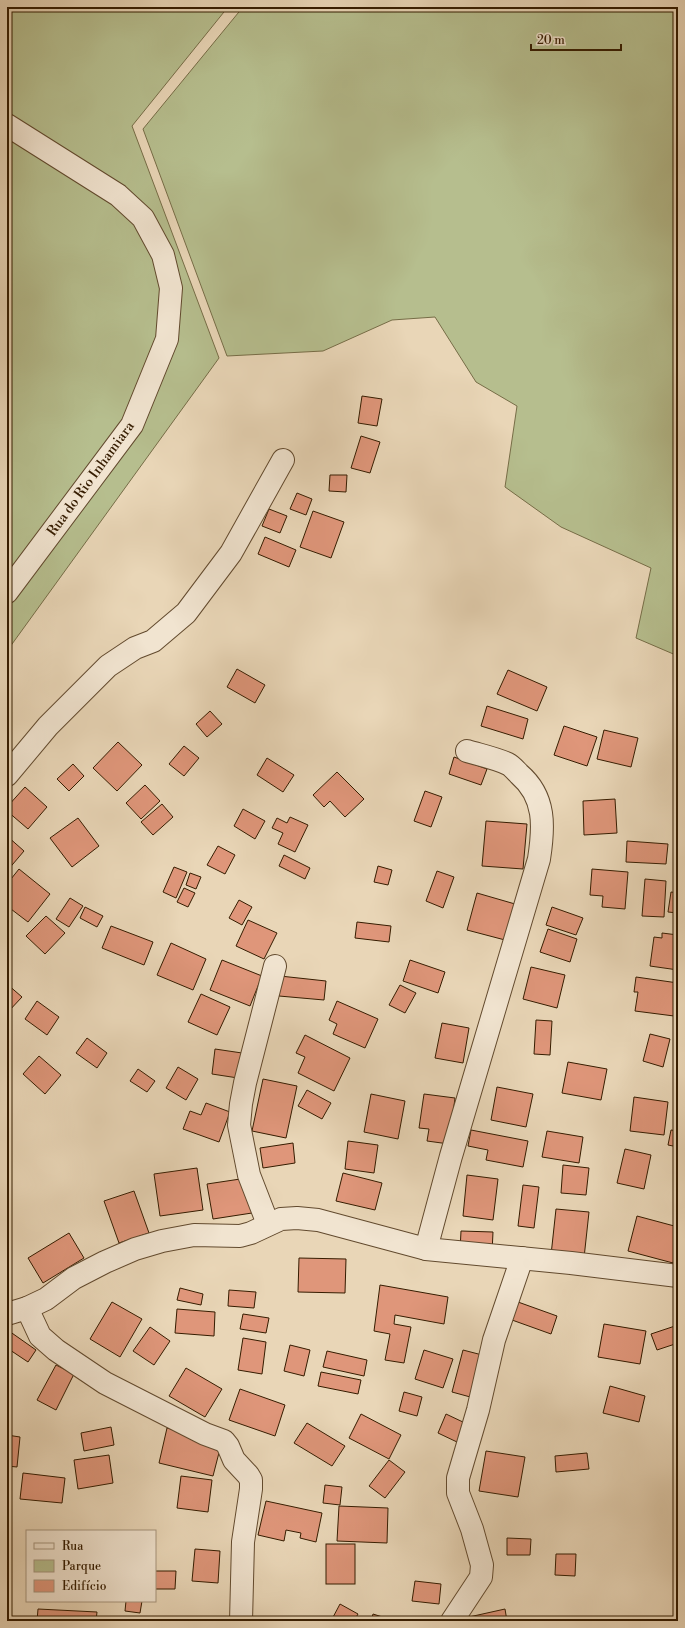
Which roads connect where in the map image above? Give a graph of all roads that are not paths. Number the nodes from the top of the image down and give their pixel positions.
1 (7, 125) edge
2 (283, 460) dead end
3 (7, 592) edge
4 (467, 751) dead end
5 (7, 775) edge
6 (275, 966) dead end
7 (268, 1224) junction
8 (426, 1249) junction
9 (522, 1258) junction
10 (678, 1276) edge
11 (17, 1311) edge
12 (241, 1621) edge
13 (452, 1621) edge

1 - 3 street, Rua do Rio Inhamiara
2 - 5 street
4 - 8 street
6 - 7 street
7 - 8 street
7 - 11 street
8 - 9 street
9 - 10 street
9 - 13 street
11 - 12 street

